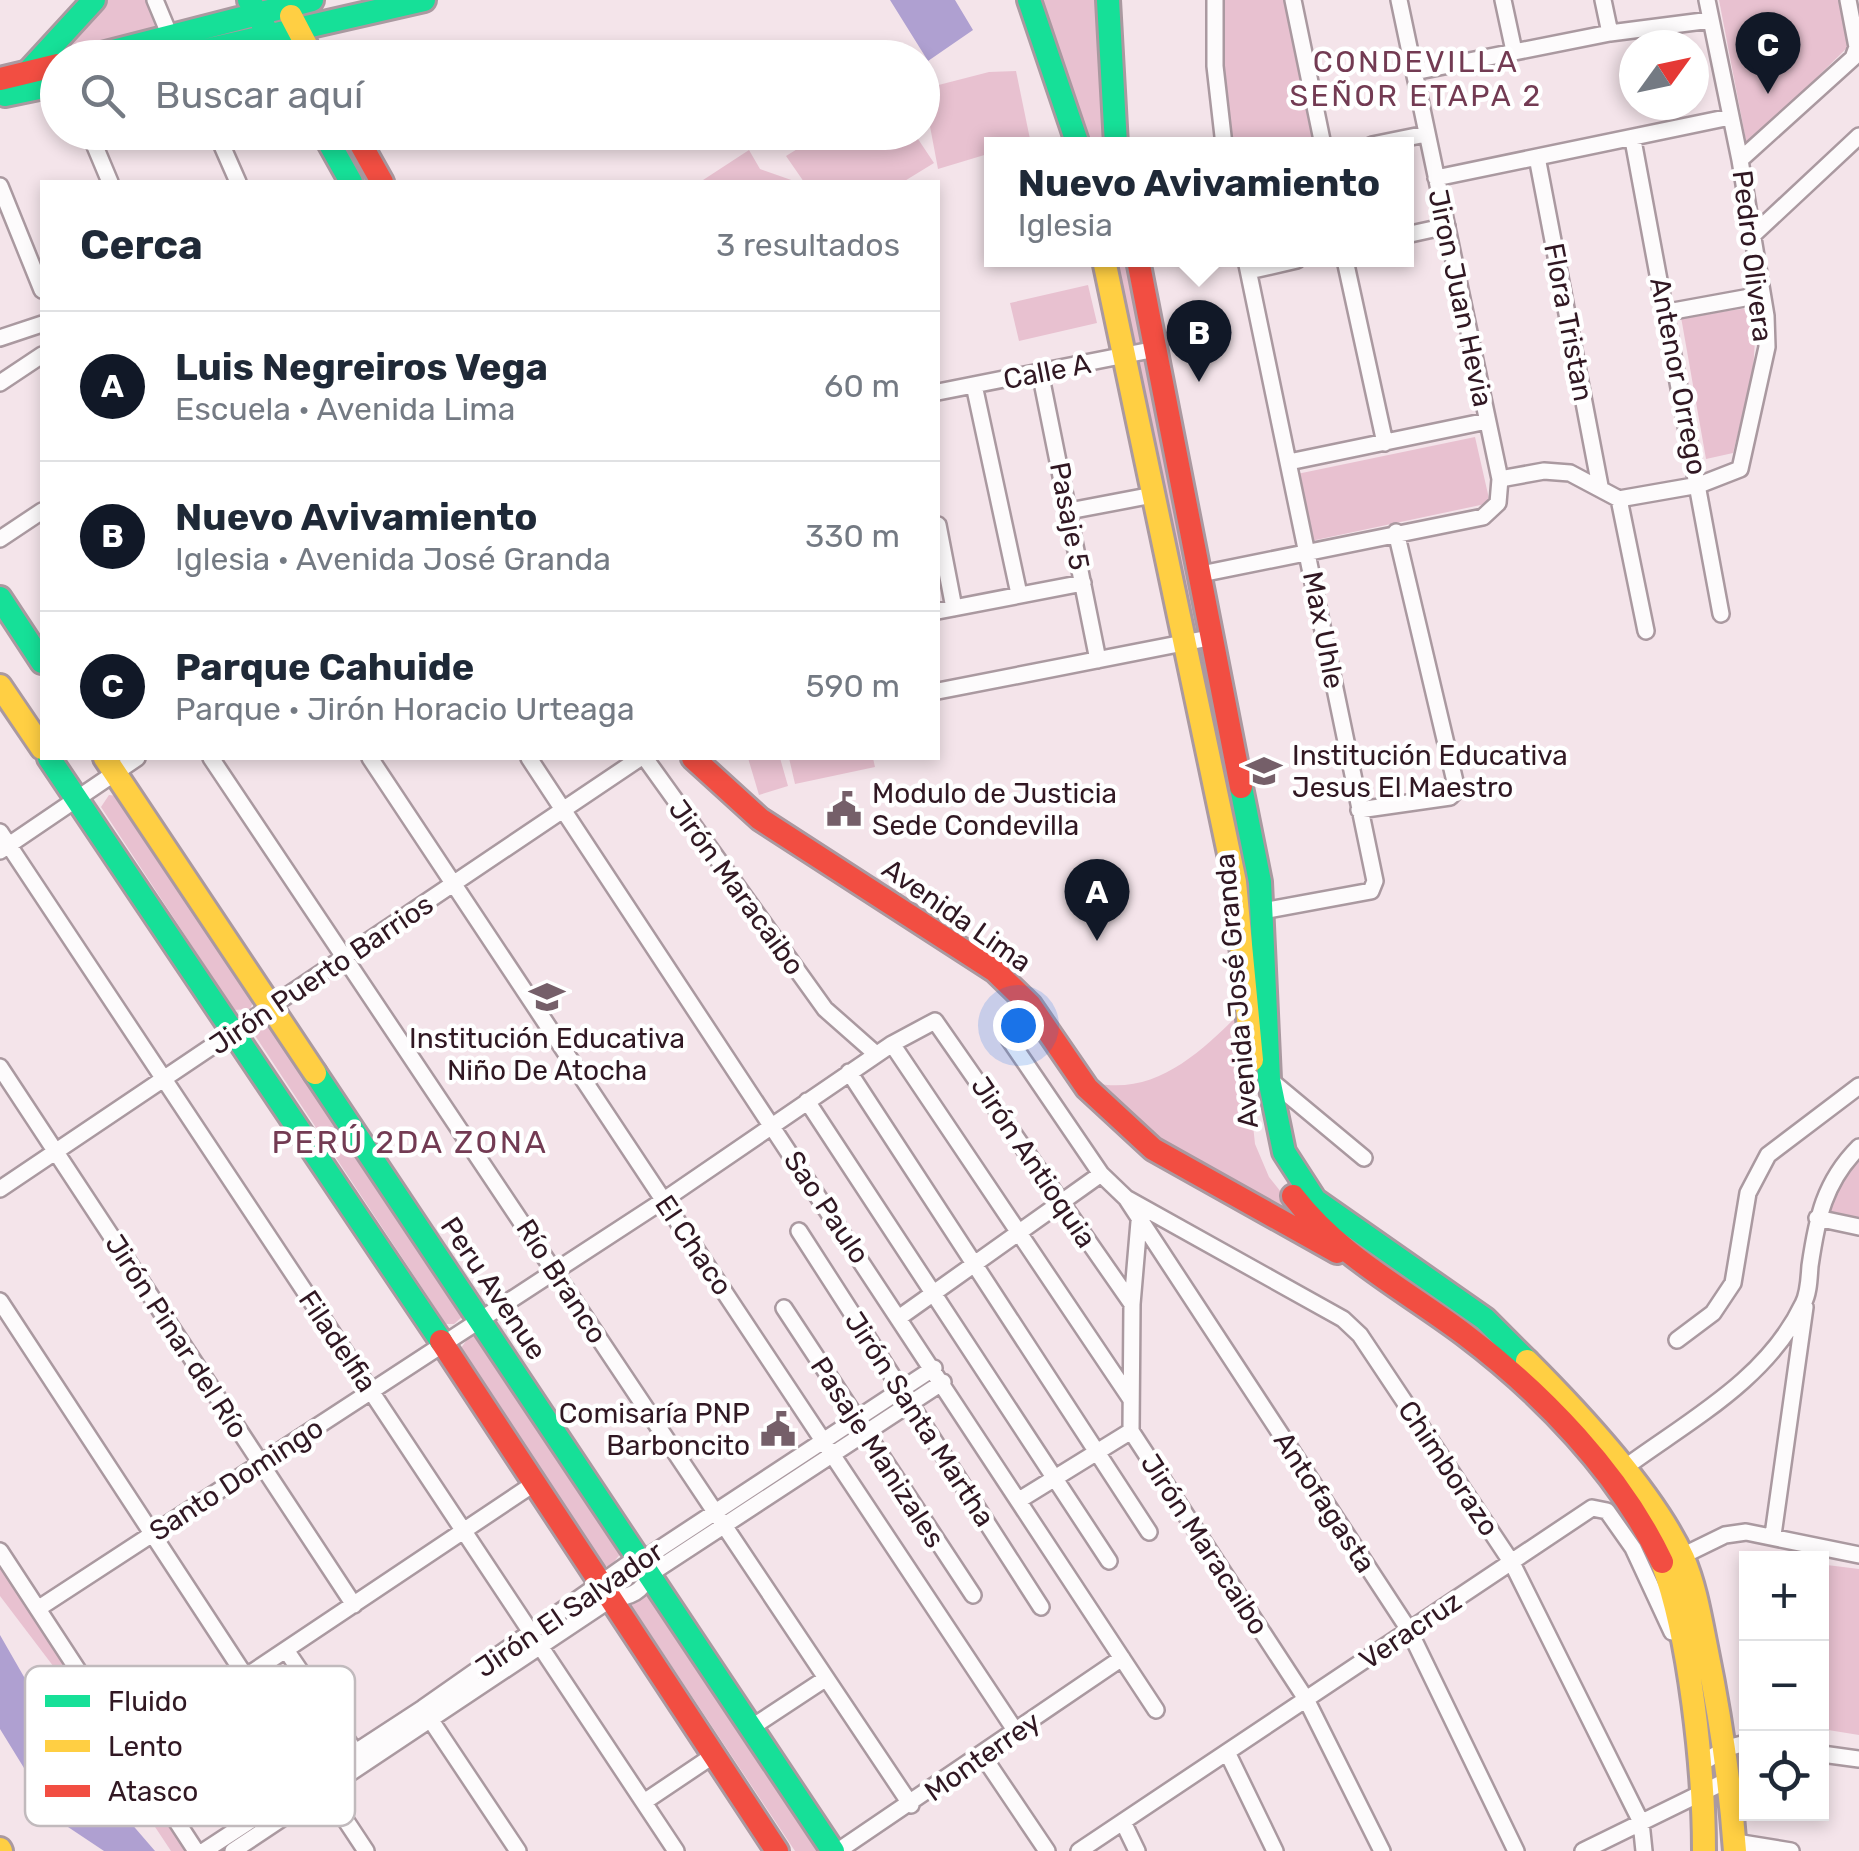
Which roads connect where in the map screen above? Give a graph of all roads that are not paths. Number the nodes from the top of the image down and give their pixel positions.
1 (94, 0) edge
2 (154, 0) edge
3 (312, 0) edge
4 (424, 0) edge
5 (1029, 0) edge
6 (1108, 0) edge
7 (1215, 0) edge
8 (1292, 0) edge
9 (1399, 0) edge
10 (1504, 0) edge
11 (1603, 0) edge
12 (1707, 0) edge
13 (1848, 0) edge
14 (284, 3) edge
15 (253, 7) edge
16 (1711, 20) junction
17 (298, 28) junction
18 (1610, 34) junction
19 (269, 35) junction
20 (57, 40) edge
21 (172, 40) edge
22 (196, 40) edge
23 (240, 40) edge
24 (272, 40) edge
25 (304, 40) edge
26 (1514, 51) junction
27 (40, 58) edge
28 (40, 69) edge
29 (27, 72) junction
30 (1414, 72) junction
31 (0, 79) edge
32 (40, 88) edge
33 (0, 96) edge
34 (1730, 117) junction
35 (1426, 134) junction
36 (1859, 136) edge
37 (1076, 137) edge
38 (1116, 137) edge
39 (1223, 137) edge
40 (1321, 137) edge
41 (1410, 137) edge
42 (1634, 140) junction
43 (97, 150) edge
44 (224, 150) edge
45 (333, 150) edge
46 (364, 150) edge
47 (1537, 157) junction
48 (1740, 160) junction
49 (1436, 178) junction
50 (109, 180) edge
51 (237, 180) edge
52 (350, 180) edge
53 (381, 180) edge
54 (0, 186) edge
55 (1447, 226) junction
56 (1414, 232) edge
57 (1753, 235) junction
58 (1106, 267) edge
59 (1139, 267) edge
60 (1248, 267) edge
61 (1346, 267) edge
62 (40, 285) edge
63 (1761, 295) junction
64 (1668, 312) junction
65 (40, 325) edge
66 (0, 338) edge
67 (1156, 348) junction
68 (40, 356) edge
69 (1126, 356) junction
70 (1040, 372) junction
71 (0, 383) edge
72 (974, 384) junction
73 (940, 392) edge
74 (1486, 421) junction
75 (1384, 443) junction
76 (1289, 462) junction
77 (1500, 479) junction
78 (1700, 484) junction
79 (1600, 486) junction
80 (1153, 495) junction
81 (1620, 499) junction
82 (40, 511) edge
83 (1069, 511) junction
84 (1396, 532) junction
85 (0, 539) edge
86 (940, 546) edge
87 (1309, 550) junction
88 (1200, 574) junction
89 (1083, 583) junction
90 (1019, 594) junction
91 (0, 598) edge
92 (946, 610) edge
93 (1722, 614) dead end
94 (0, 617) edge
95 (1646, 631) dead end
96 (1214, 637) junction
97 (1184, 642) junction
98 (40, 659) edge
99 (1098, 660) junction
100 (40, 669) edge
101 (0, 686) edge
102 (940, 691) edge
103 (40, 745) edge
104 (50, 760) edge
105 (212, 760) edge
106 (371, 760) edge
107 (531, 760) edge
108 (640, 760) edge
109 (644, 760) edge
110 (695, 760) edge
111 (110, 765) edge
112 (77, 798) junction
113 (565, 810) junction
114 (1359, 810) junction
115 (3, 843) edge
116 (454, 885) junction
117 (1263, 911) junction
118 (347, 955) junction
119 (270, 1008) junction
120 (935, 1021) joint
121 (234, 1032) junction
122 (1009, 1038) dead end
123 (892, 1044) junction
124 (876, 1054) junction
125 (0, 1067) edge
126 (849, 1072) junction
127 (1269, 1079) junction
128 (164, 1080) junction
129 (1859, 1086) edge
130 (807, 1102) junction
131 (1301, 1106) junction
132 (773, 1125) junction
133 (1859, 1148) edge
134 (56, 1152) junction
135 (1284, 1152) junction
136 (1364, 1158) dead end
137 (1100, 1174) junction
138 (0, 1189) edge
139 (1126, 1198) junction
140 (664, 1200) junction
141 (1062, 1204) junction
142 (1818, 1218) junction
143 (1140, 1222) junction
144 (1859, 1228) edge
145 (799, 1231) dead end
146 (1020, 1235) junction
147 (974, 1267) junction
148 (1367, 1268) junction
149 (554, 1270) junction
150 (932, 1296) junction
151 (0, 1301) edge
152 (1805, 1301) junction
153 (1132, 1304) junction
154 (784, 1308) dead end
155 (900, 1317) junction
156 (479, 1318) junction
157 (1677, 1340) dead end
158 (442, 1342) junction
159 (939, 1375) junction
160 (371, 1390) junction
161 (907, 1396) junction
162 (1130, 1398) junction
163 (861, 1426) junction
164 (1131, 1431) junction
165 (828, 1447) junction
166 (1097, 1451) junction
167 (260, 1463) junction
168 (1623, 1469) junction
169 (1054, 1479) junction
170 (535, 1483) junction
171 (1022, 1500) junction
172 (719, 1518) junction
173 (464, 1531) junction
174 (1149, 1532) dead end
175 (153, 1534) junction
176 (1773, 1535) junction
177 (0, 1551) edge
178 (1859, 1555) edge
179 (1682, 1556) junction
180 (1109, 1562) dead end
181 (1512, 1563) junction
182 (646, 1567) junction
183 (607, 1592) junction
184 (973, 1595) dead end
185 (354, 1604) junction
186 (1041, 1607) dead end
187 (39, 1608) junction
188 (1409, 1630) junction
189 (537, 1639) junction
190 (286, 1650) junction
191 (1683, 1655) junction
192 (1122, 1658) junction
193 (77, 1666) edge
194 (239, 1666) edge
195 (262, 1666) edge
196 (297, 1666) edge
197 (825, 1678) junction
198 (1306, 1699) junction
199 (1156, 1710) dead end
200 (427, 1714) junction
201 (752, 1728) junction
202 (1016, 1732) junction
203 (1736, 1745) edge
204 (1227, 1752) junction
205 (356, 1753) edge
206 (714, 1755) junction
207 (1829, 1755) edge
208 (983, 1756) junction
209 (1859, 1759) edge
210 (355, 1762) edge
211 (1700, 1764) junction
212 (1730, 1780) junction
213 (1705, 1796) junction
214 (644, 1802) junction
215 (911, 1805) junction
216 (1122, 1822) junction
217 (1642, 1822) junction
218 (180, 1826) edge
219 (248, 1826) edge
220 (266, 1826) edge
221 (349, 1826) edge
222 (1735, 1847) edge
223 (196, 1851) edge
224 (204, 1851) edge
225 (233, 1851) edge
226 (366, 1851) edge
227 (518, 1851) edge
228 (676, 1851) edge
229 (777, 1851) edge
230 (836, 1851) edge
231 (1047, 1851) edge
232 (1079, 1851) edge
233 (1137, 1851) edge
234 (1275, 1851) edge
235 (1382, 1851) edge
236 (1516, 1851) edge
237 (1583, 1851) edge
238 (1644, 1851) edge
239 (1704, 1851) edge
240 (1791, 1851) edge

1 - 20 main road
2 - 21 street
3 - 14 main road
4 - 17 main road
5 - 37 main road
6 - 38 main road
7 - 39 street
8 - 40 street
9 - 30 street, Jiron Juan Hevia
10 - 26 street
11 - 18 street
12 - 16 street, Pedro Olivera
13 - 48 street
14 - 15 main road
14 - 17 main road
15 - 19 main road
15 - 22 main road
16 - 18 street
16 - 34 street, Pedro Olivera
17 - 19 main road
17 - 25 main road
18 - 26 street
19 - 23 main road
19 - 24 main road
26 - 30 street
27 - 29 main road
28 - 29 main road
29 - 31 main road
30 - 35 street, Jiron Juan Hevia
32 - 33 main road
34 - 42 street
34 - 48 street, Pedro Olivera
35 - 41 street
35 - 49 street, Jiron Juan Hevia
36 - 57 street
42 - 47 street
42 - 64 street, Antenor Orrego
43 - 50 street
44 - 51 street
45 - 52 main road
46 - 53 main road
47 - 49 street
47 - 79 street, Flora Tristan
48 - 57 street, Pedro Olivera
49 - 55 street, Jiron Juan Hevia
54 - 62 street
55 - 56 street
55 - 74 street, Jiron Juan Hevia
57 - 63 street, Pedro Olivera
58 - 69 main road, Avenida José Granda
59 - 67 main road, Avenida José Granda
60 - 76 street, Max Uhle
61 - 75 street
63 - 64 street
63 - 78 street, Pedro Olivera
64 - 78 street, Antenor Orrego
65 - 66 street
67 - 69 street, Calle A
67 - 88 main road, Avenida José Granda
68 - 71 street
69 - 70 street, Calle A
69 - 80 main road, Avenida José Granda
70 - 72 street, Calle A
70 - 83 street, Pasaje 5
72 - 73 street, Calle A
72 - 90 street
74 - 75 street
74 - 77 street, Jiron Juan Hevia
75 - 76 street
76 - 87 street, Max Uhle
77 - 79 street
77 - 84 street
78 - 81 street, Pedro Olivera
78 - 93 street, Antenor Orrego
79 - 81 street
80 - 83 street
80 - 97 main road, Avenida José Granda
81 - 95 street
82 - 85 street
83 - 89 street, Pasaje 5
84 - 87 street
84 - 114 street
86 - 92 street
87 - 88 street
87 - 114 street, Max Uhle
88 - 96 main road, Avenida José Granda
89 - 90 street
89 - 99 street, Pasaje 5
90 - 92 street
91 - 98 main road
94 - 100 main road
96 - 97 street
96 - 117 main road, Avenida José Granda
97 - 99 street
97 - 148 main road, Avenida José Granda
99 - 102 street
101 - 103 main road
104 - 112 main road
105 - 118 street, Río Branco
106 - 116 street, El Chaco
107 - 113 street, Sao Paulo
108 - 113 street, Jirón Puerto Barrios
109 - 124 street, Jirón Maracaibo
110 - 148 main road, Avenida Lima
111 - 112 street
111 - 119 main road, Peru Avenue
112 - 115 street
112 - 121 main road
113 - 116 street, Jirón Puerto Barrios
113 - 132 street, Sao Paulo
114 - 117 street, Max Uhle
115 - 128 street, Filadelfia
116 - 118 street, Jirón Puerto Barrios
116 - 140 street, El Chaco
117 - 127 main road, Avenida José Granda
118 - 119 street, Jirón Puerto Barrios
118 - 149 street, Río Branco
119 - 121 street, Jirón Puerto Barrios
119 - 156 main road, Peru Avenue
120 - 123 street, Santo Domingo
120 - 141 street, Jirón Antioquia
121 - 128 street, Jirón Puerto Barrios
121 - 158 main road
122 - 137 street, Antofagasta
123 - 124 street, Santo Domingo
123 - 146 street
124 - 126 street, Santo Domingo
125 - 134 street, Jirón Pinar del Río
126 - 130 street, Santo Domingo
126 - 147 street
127 - 131 street
127 - 135 main road, Avenida José Granda
128 - 134 street, Jirón Puerto Barrios
128 - 160 street, Filadelfia
129 - 157 street
130 - 132 street, Santo Domingo
130 - 150 street
131 - 135 street
131 - 136 street
132 - 140 street, Santo Domingo
132 - 155 street, Sao Paulo
133 - 142 street
134 - 138 street, Jirón Puerto Barrios
134 - 167 street, Jirón Pinar del Río
135 - 168 main road, Avenida José Granda
137 - 139 street, Antofagasta
137 - 141 street
139 - 143 street, Antofagasta
139 - 181 street, Chimborazo
140 - 149 street, Santo Domingo
140 - 165 street, El Chaco
141 - 146 street
141 - 153 street, Jirón Antioquia
142 - 144 street
142 - 152 street
143 - 153 street, Jirón Maracaibo
143 - 188 street, Antofagasta
145 - 161 street, Jirón Santa Martha
146 - 147 street
146 - 162 street
147 - 150 street
147 - 166 street
148 - 191 main road, Avenida José Granda
149 - 156 street, Santo Domingo
149 - 172 street, Río Branco
150 - 155 street
150 - 169 street
151 - 175 street
152 - 168 street
152 - 176 street
153 - 162 street, Jirón Maracaibo
154 - 163 street, Pasaje Manizales
155 - 159 street, Sao Paulo
156 - 158 street, Santo Domingo
156 - 182 main road, Peru Avenue
158 - 160 street, Santo Domingo
158 - 170 main road
159 - 161 street, Jirón El Salvador
159 - 171 street, Sao Paulo
160 - 167 street, Santo Domingo
160 - 173 street, Filadelfia
161 - 163 street, Jirón El Salvador
161 - 186 street, Jirón Santa Martha
162 - 164 street, Jirón Maracaibo
163 - 165 street, Jirón El Salvador
163 - 184 street, Pasaje Manizales
164 - 166 street
164 - 198 street, Jirón Maracaibo
165 - 172 street, Jirón El Salvador
165 - 202 street, El Chaco
166 - 169 street
166 - 174 street
167 - 175 street, Santo Domingo
167 - 185 street, Jirón Pinar del Río
168 - 179 main road, Avenida José Granda
169 - 171 street
169 - 180 street
170 - 173 street
170 - 183 main road
171 - 192 street, Sao Paulo
172 - 182 street, Jirón El Salvador
172 - 197 street, Río Branco
173 - 185 street
173 - 189 street, Filadelfia
175 - 187 street, Santo Domingo
175 - 194 street
176 - 178 street
176 - 179 street
177 - 187 street
179 - 203 main road, Avenida José Granda
181 - 188 street, Veracruz
181 - 191 street, Veracruz
181 - 217 street, Chimborazo
182 - 183 street, Jirón El Salvador
182 - 183 street, Jirón El Salvador
182 - 201 main road, Peru Avenue
183 - 189 street, Jirón El Salvador
183 - 206 main road
185 - 190 street
187 - 193 street
188 - 198 street, Veracruz
188 - 236 street, Antofagasta
189 - 200 street, Jirón El Salvador
189 - 214 street, Filadelfia
190 - 195 street
190 - 196 street
191 - 211 main road, Avenida José Granda
192 - 199 street, Sao Paulo
192 - 202 street, Monterrey
197 - 201 street
197 - 215 street, Río Branco
198 - 204 street, Veracruz
198 - 235 street, Jirón Maracaibo
200 - 205 street, Jirón El Salvador
200 - 210 street, Jirón El Salvador
200 - 227 street
201 - 230 main road, Peru Avenue
202 - 208 street, Monterrey
203 - 211 street
203 - 212 main road, Avenida José Granda
204 - 216 street, Veracruz
204 - 234 street
206 - 214 street
206 - 229 main road
207 - 209 street
208 - 215 street, Monterrey
208 - 231 street
211 - 213 main road, Avenida José Granda
212 - 213 street
212 - 222 main road, Avenida José Granda
213 - 217 street
213 - 239 main road, Avenida José Granda
214 - 228 street, Filadelfia
215 - 230 street, Monterrey
216 - 232 street, Veracruz
216 - 233 street
217 - 237 street
217 - 238 street, Chimborazo
218 - 223 street
219 - 224 street, Jirón El Salvador
220 - 225 street, Jirón El Salvador
221 - 226 street
222 - 240 street

